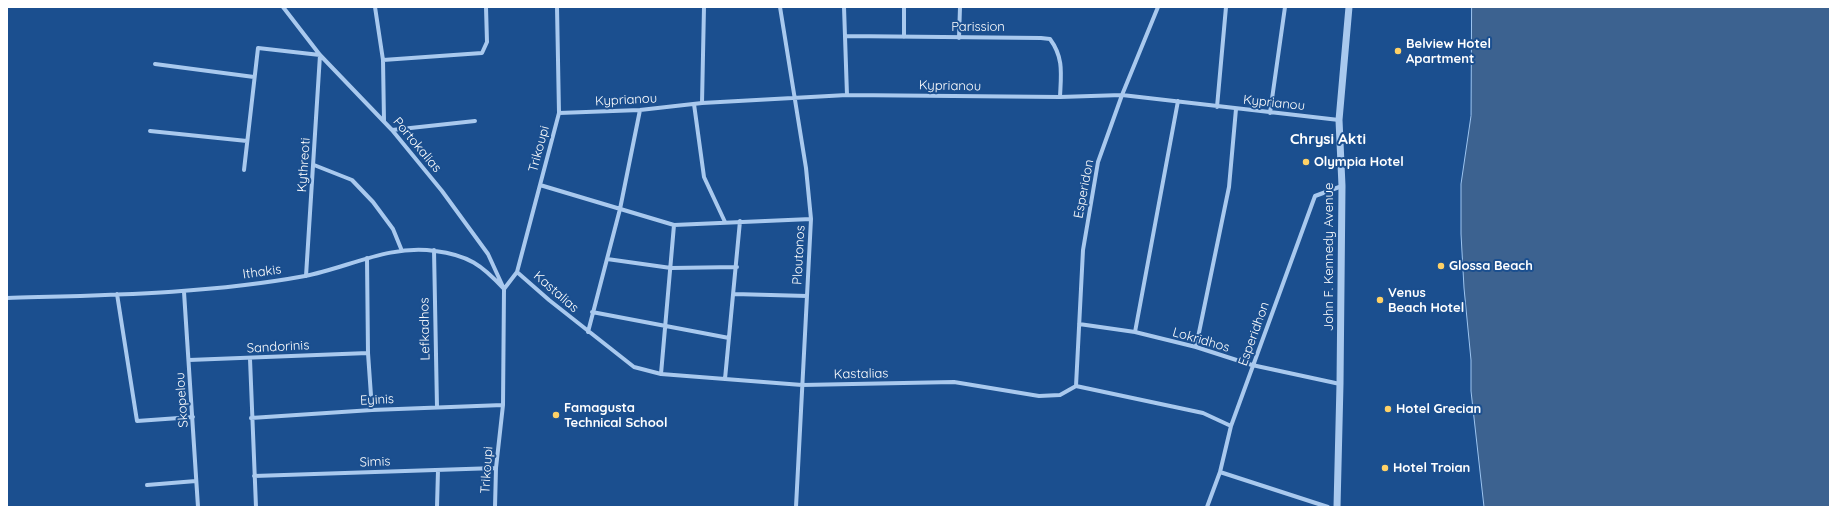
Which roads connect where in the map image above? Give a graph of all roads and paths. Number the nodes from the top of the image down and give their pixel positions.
1 (283, 7) edge
2 (376, 7) edge
3 (486, 7) edge
4 (557, 7) edge
5 (704, 7) edge
6 (780, 7) edge
7 (844, 7) edge
8 (904, 7) edge
9 (960, 7) edge
10 (1158, 7) edge
11 (1226, 7) edge
12 (1285, 7) edge
13 (1349, 7) edge
14 (845, 36) junction
15 (904, 37) junction
16 (959, 38) junction
17 (320, 55) junction
18 (383, 60) junction
19 (155, 64) dead end
20 (254, 77) junction
21 (847, 94) junction
22 (1122, 95) junction
23 (793, 97) junction
24 (1060, 97) junction
25 (1178, 101) junction
26 (702, 103) junction
27 (694, 104) junction
28 (1217, 107) junction
29 (1236, 109) junction
30 (640, 110) junction
31 (559, 113) junction
32 (1270, 113) junction
33 (1339, 120) junction
34 (475, 121) dead end
35 (384, 122) junction
36 (392, 130) junction
37 (150, 131) dead end
38 (247, 141) junction
39 (314, 165) junction
40 (244, 170) dead end
41 (540, 185) junction
42 (1342, 186) junction
43 (620, 209) junction
44 (811, 219) junction
45 (740, 221) junction
46 (725, 222) junction
47 (674, 225) junction
48 (434, 250) junction
49 (402, 251) junction
50 (367, 258) junction
51 (607, 259) junction
52 (737, 267) junction
53 (671, 268) junction
54 (517, 272) junction
55 (306, 276) junction
56 (504, 289) junction
57 (184, 292) junction
58 (117, 294) junction
59 (734, 294) junction
60 (807, 296) junction
61 (7, 298) edge
62 (592, 312) junction
63 (505, 314) joint
64 (1079, 324) junction
65 (665, 327) junction
66 (588, 332) junction
67 (1134, 332) junction
68 (729, 338) junction
69 (1196, 347) junction
70 (368, 353) junction
71 (250, 359) junction
72 (189, 360) junction
73 (1252, 365) junction
74 (660, 374) junction
75 (725, 379) junction
76 (1340, 384) junction
77 (802, 385) junction
78 (1076, 386) junction
79 (503, 405) junction
80 (437, 407) junction
81 (372, 410) junction
82 (193, 417) junction
83 (251, 418) junction
84 (1231, 426) junction
85 (496, 468) junction
86 (438, 470) junction
87 (1220, 472) junction
88 (254, 476) junction
89 (196, 481) junction
90 (147, 485) dead end
91 (198, 507) edge
92 (256, 507) edge
93 (437, 507) edge
94 (495, 507) edge
95 (796, 507) edge
96 (1207, 507) edge
97 (1328, 507) edge
98 (1337, 507) edge

1 - 17 street, Portokalias
2 - 18 street
3 - 18 street
4 - 31 street, Trikoupi
5 - 26 street
6 - 23 street, Ploutonos
7 - 14 street
8 - 15 street
9 - 16 street
10 - 22 street, Esperidon
11 - 28 street
12 - 32 street
13 - 33 street, John F. Kennedy Avenue
14 - 15 street, Parission
14 - 21 street
15 - 16 street, Parission
16 - 24 street, Parission
17 - 20 street
17 - 35 street, Portokalias
17 - 39 street, Kythreoti
18 - 35 street
19 - 20 street
20 - 38 street
21 - 23 street, Kyprianou
21 - 24 street, Kyprianou
22 - 24 street, Kyprianou
22 - 25 street, Kyprianou
22 - 64 street, Esperidon
23 - 26 street, Kyprianou
23 - 44 street, Ploutonos
25 - 28 street, Kyprianou
25 - 67 street
26 - 27 street, Kyprianou
27 - 30 street, Kyprianou
27 - 46 street
28 - 29 street, Kyprianou
29 - 32 street, Kyprianou
29 - 69 street
30 - 31 street, Kyprianou
30 - 43 street
31 - 41 street, Trikoupi
32 - 33 street, Kyprianou
33 - 42 street, John F. Kennedy Avenue
34 - 36 street
35 - 36 street, Portokalias
36 - 56 street, Portokalias
37 - 38 street
38 - 40 street
39 - 49 street
39 - 55 street, Kythreoti
41 - 43 street
41 - 54 street, Trikoupi
42 - 73 street, Esperidhon
42 - 76 street, John F. Kennedy Avenue
43 - 47 street
43 - 51 street
44 - 45 street
44 - 60 street, Ploutonos
45 - 46 street
45 - 52 street
46 - 47 street
47 - 53 street
48 - 49 street, Ithakis
48 - 56 street, Ithakis
48 - 80 street, Lefkadhos
49 - 50 street, Ithakis
50 - 55 street, Ithakis
50 - 70 street
51 - 53 street
51 - 62 street
52 - 53 street
52 - 59 street
53 - 65 street
54 - 56 street, Trikoupi
54 - 66 street, Kastalias
55 - 57 street, Ithakis
56 - 63 street, Portokalias
57 - 58 street, Ithakis
57 - 72 street, Skopelou
58 - 61 street, Ithakis
58 - 82 street
59 - 60 street
59 - 68 street
60 - 77 street, Ploutonos
62 - 65 street
62 - 66 street
63 - 79 street, Trikoupi
64 - 67 street, Lokridhos
64 - 78 street, Esperidon
65 - 68 street
65 - 74 street
66 - 74 street, Kastalias
67 - 69 street, Lokridhos
68 - 75 street
69 - 73 street, Lokridhos
70 - 71 street, Sandorinis
70 - 81 street
71 - 72 street, Sandorinis
71 - 83 street
72 - 82 street, Skopelou
73 - 76 street, Lokridhos
73 - 84 street, Esperidhon
74 - 75 street, Kastalias
75 - 77 street, Kastalias
76 - 98 street, John F. Kennedy Avenue
77 - 78 street, Kastalias
77 - 95 street, Ploutonos
78 - 84 street
79 - 80 street, Eyinis
79 - 85 street, Trikoupi
80 - 81 street, Eyinis
81 - 83 street, Eyinis
82 - 89 street, Skopelou
83 - 88 street
84 - 87 street, Esperidhon
85 - 86 street, Simis
85 - 94 street, Trikoupi
86 - 88 street, Simis
86 - 93 street
87 - 96 street, Esperidhon
87 - 97 street
88 - 92 street
89 - 90 street
89 - 91 street, Skopelou

